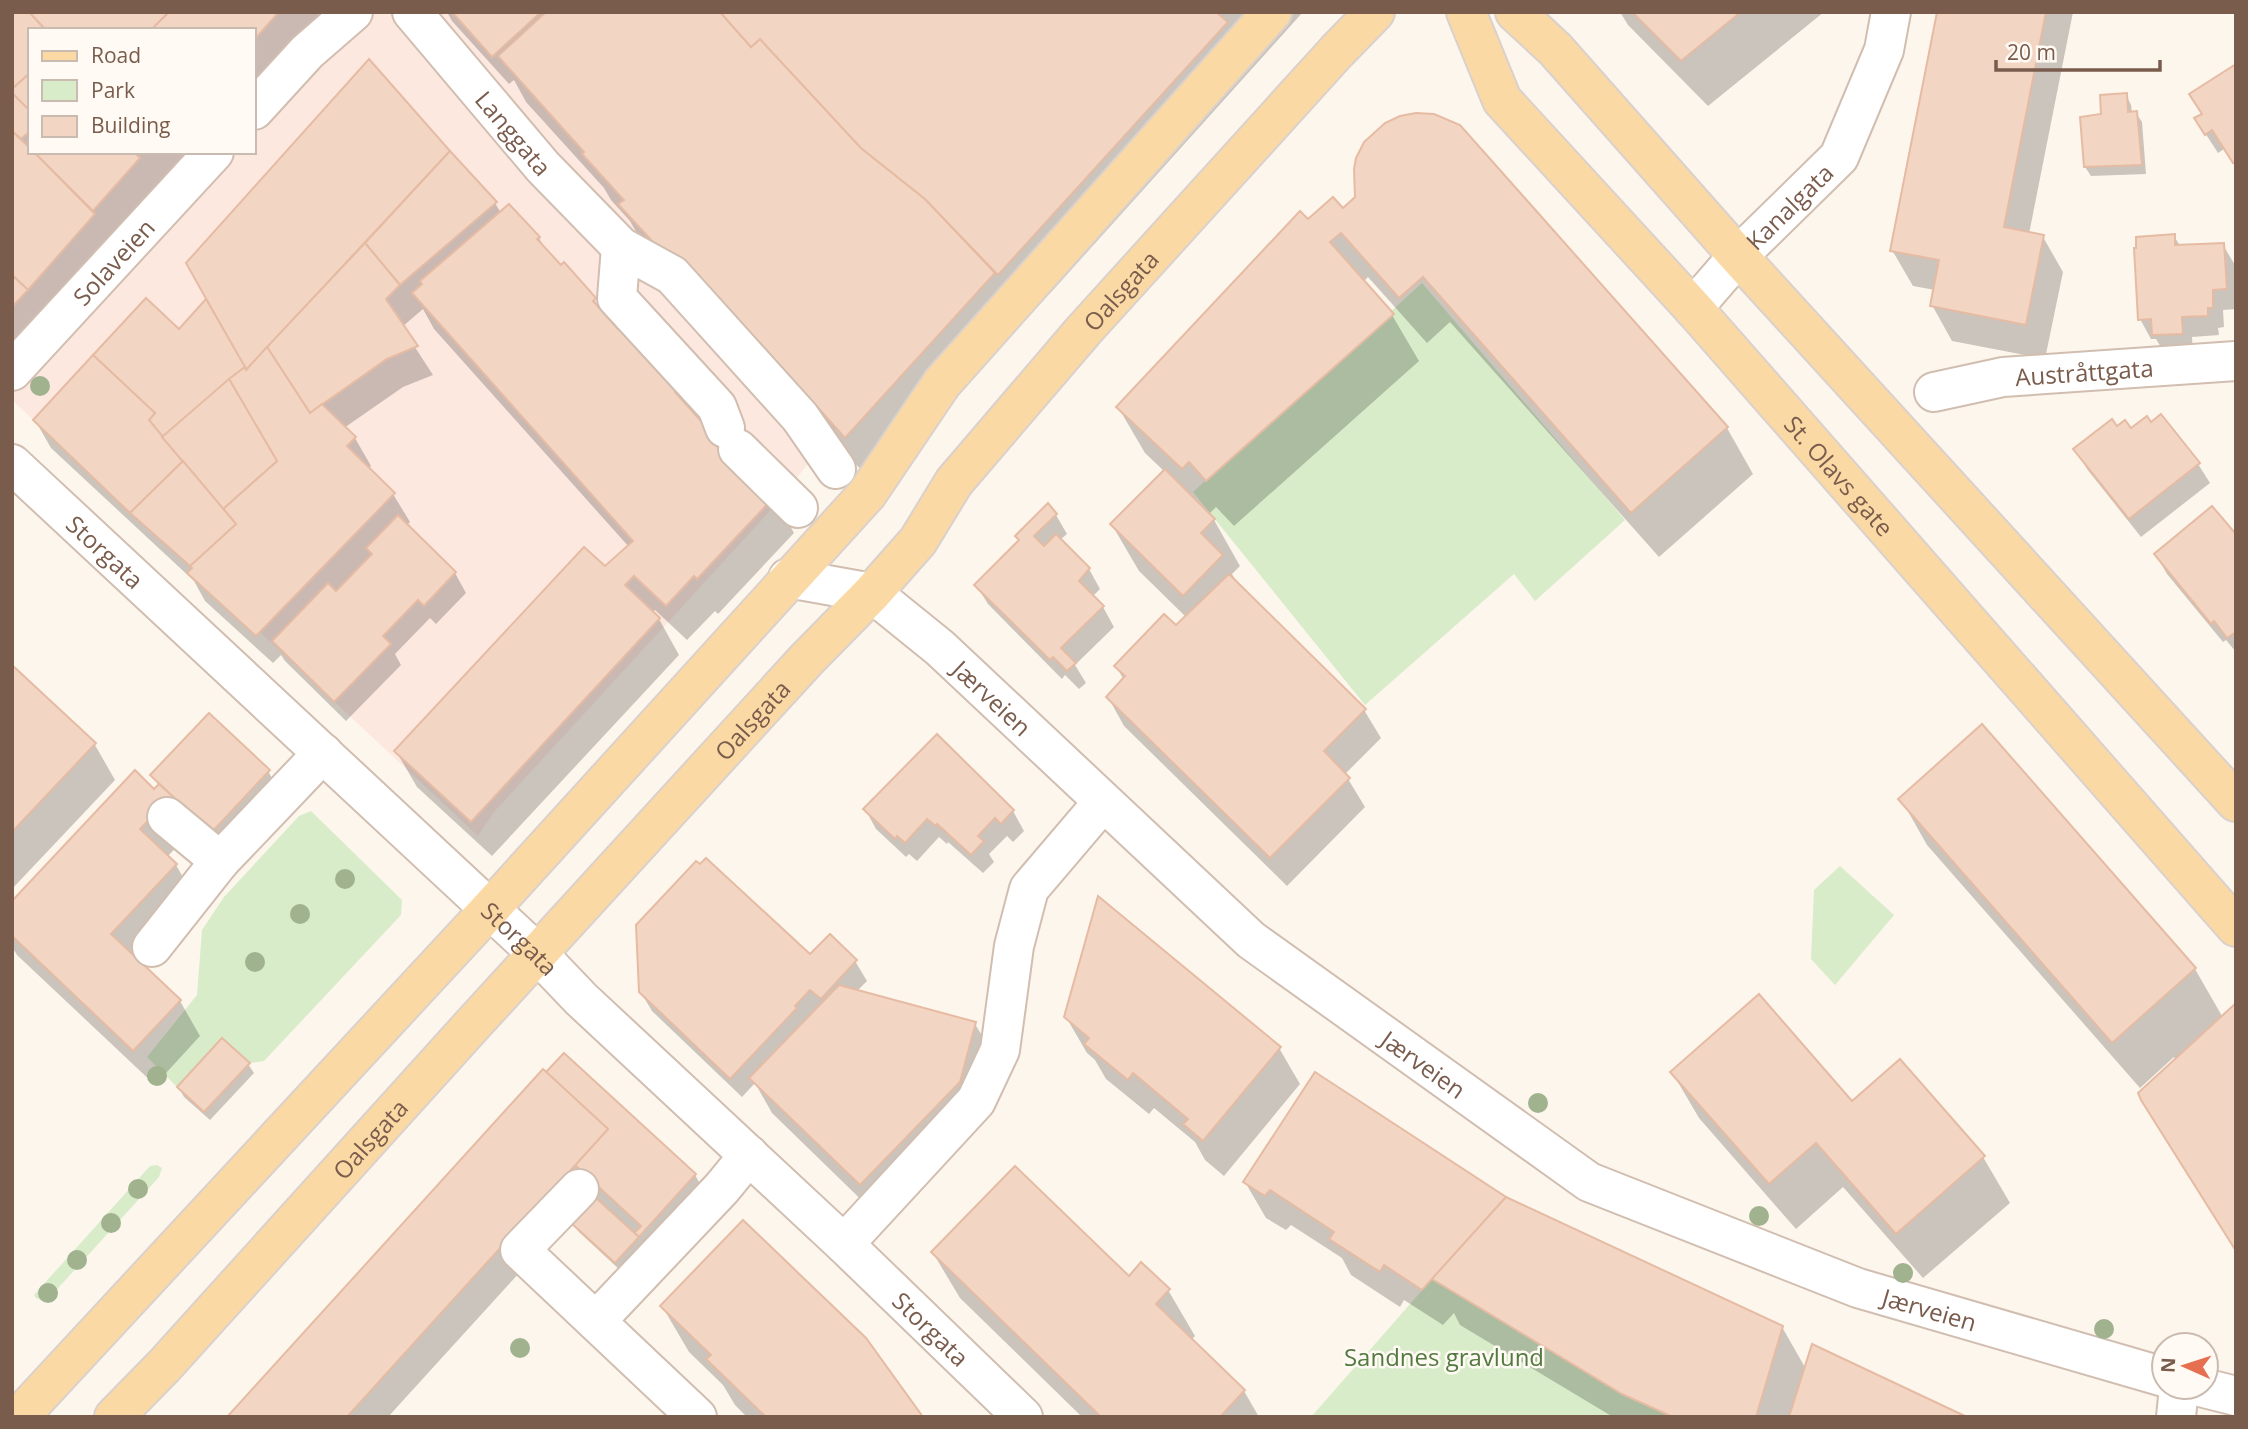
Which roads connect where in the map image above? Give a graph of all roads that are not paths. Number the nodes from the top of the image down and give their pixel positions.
1 (353, 12) edge
2 (412, 12) edge
3 (1272, 12) edge
4 (1375, 12) edge
5 (1466, 12) edge
6 (1515, 12) edge
7 (1891, 12) edge
8 (256, 108) edge
9 (212, 154) edge
10 (621, 247) junction
11 (1738, 256) junction
12 (1693, 308) junction
13 (2236, 362) edge
14 (12, 371) edge
15 (768, 384) junction
16 (1934, 392) dead end
17 (731, 426) junction
18 (12, 464) edge
19 (836, 470) dead end
20 (798, 508) dead end
21 (788, 578) junction
22 (872, 593) junction
23 (323, 752) junction
24 (1103, 802) junction
25 (2236, 802) edge
26 (167, 817) dead end
27 (220, 861) junction
28 (489, 910) junction
29 (2236, 927) edge
30 (152, 947) dead end
31 (538, 954) junction
32 (749, 1156) junction
33 (579, 1189) dead end
34 (844, 1244) junction
35 (596, 1321) junction
36 (2150, 1373) edge
37 (19, 1417) edge
38 (114, 1417) edge
39 (697, 1417) edge
40 (1023, 1417) edge

1 - 8 street
2 - 10 street, Langgata
3 - 21 main road
4 - 22 main road, Oalsgata
5 - 12 main road, St. Olavs gate
6 - 11 main road
7 - 11 street, Kanalgata
9 - 14 street, Solaveien
10 - 15 street, Langgata
10 - 17 street
11 - 12 street, Kanalgata
11 - 25 main road
12 - 29 main road, St. Olavs gate
13 - 16 street, Austråttgata
15 - 17 street
15 - 19 street, Langgata
17 - 20 street
18 - 23 street, Storgata
21 - 22 street, Jærveien
21 - 28 main road
22 - 24 street, Jærveien
22 - 31 main road, Oalsgata
23 - 27 street
23 - 28 street, Storgata
24 - 34 street
24 - 36 street, Jærveien
26 - 27 street
27 - 30 street
28 - 31 street, Storgata
28 - 37 main road
31 - 32 street, Storgata
31 - 38 main road, Oalsgata
32 - 34 street, Storgata
32 - 35 street
33 - 35 street
34 - 40 street, Storgata
35 - 39 street

